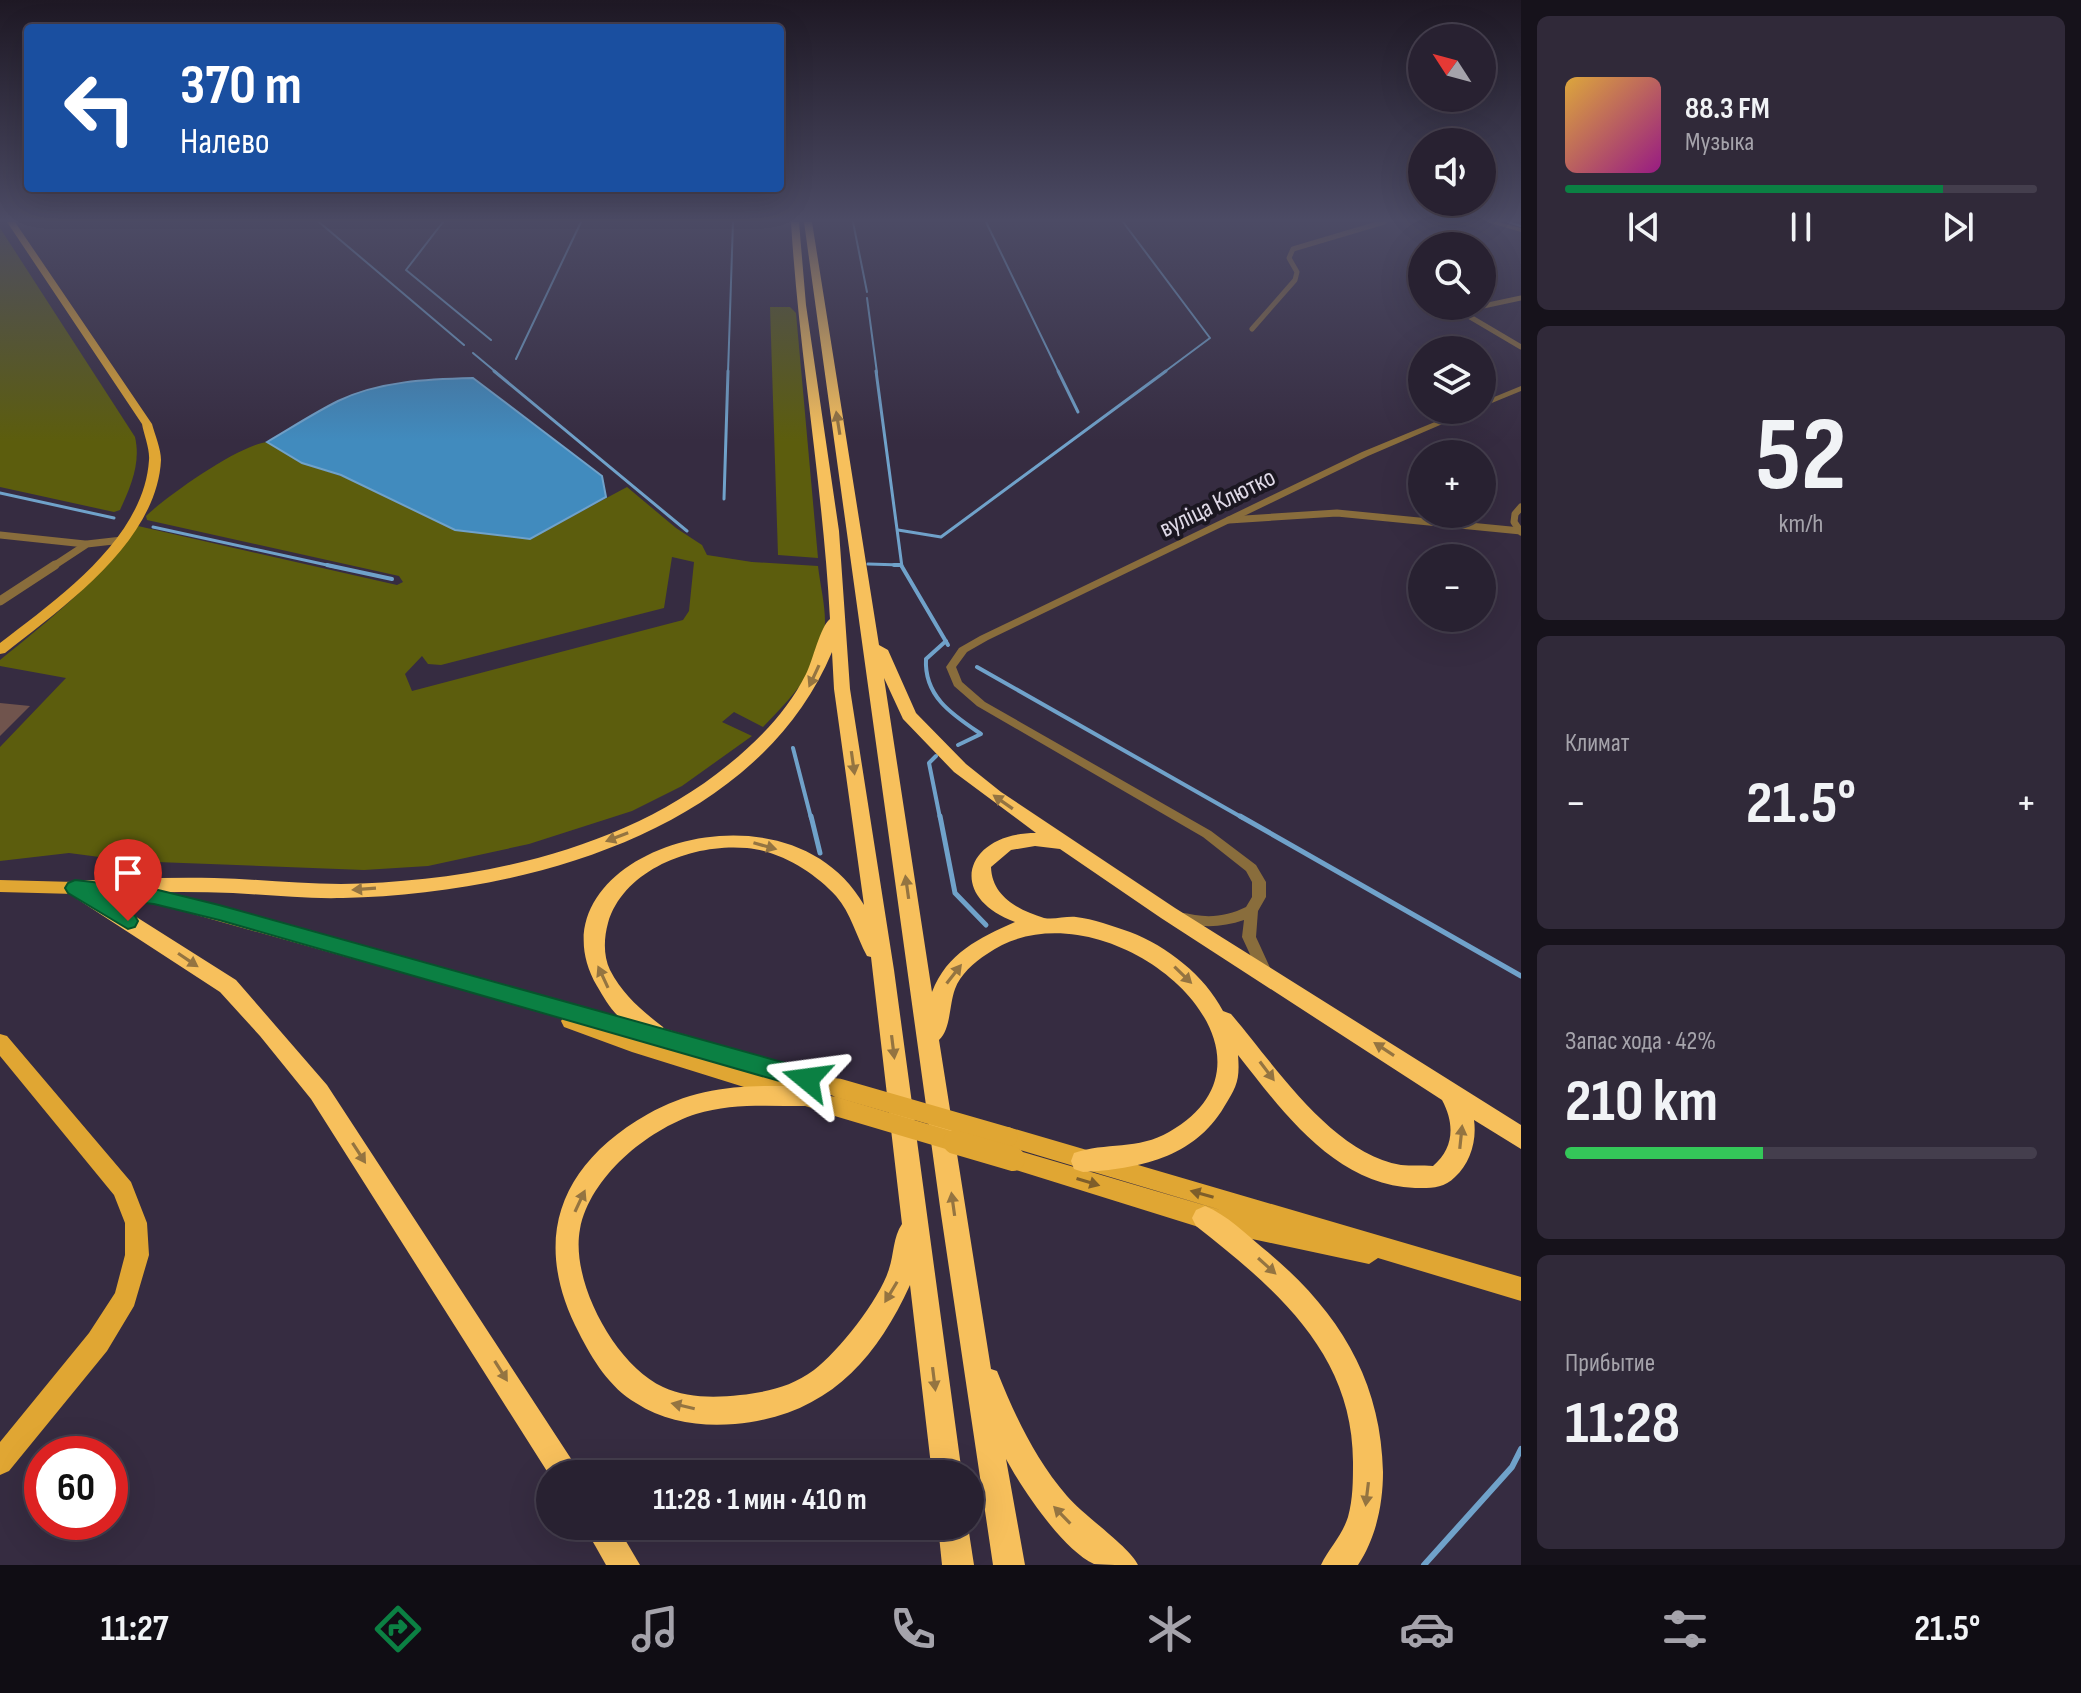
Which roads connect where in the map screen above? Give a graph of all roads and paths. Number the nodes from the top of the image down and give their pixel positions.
1 (60, 295) edge
2 (800, 295) edge
3 (817, 295) edge
4 (1282, 295) edge
5 (1521, 298) edge
6 (1252, 329) dead end
7 (1521, 347) edge
8 (1521, 388) edge
9 (1496, 399) edge
10 (1437, 424) edge
11 (1521, 507) edge
12 (1229, 520) junction
13 (1521, 532) edge
14 (0, 535) edge
15 (122, 540) junction
16 (87, 544) junction
17 (0, 601) edge
18 (838, 602) junction
19 (869, 622) junction
20 (0, 650) edge
21 (1067, 846) junction
22 (0, 886) edge
23 (75, 888) junction
24 (1251, 911) junction
25 (1168, 913) junction
26 (1043, 923) junction
27 (883, 970) junction
28 (1265, 973) junction
29 (491, 991) junction
30 (1216, 1012) junction
31 (655, 1034) junction
32 (0, 1042) edge
33 (931, 1048) junction
34 (1449, 1091) junction
35 (804, 1096) junction
36 (836, 1097) junction
37 (1521, 1138) edge
38 (1011, 1148) junction
39 (1083, 1161) junction
40 (914, 1218) junction
41 (1205, 1218) junction
42 (1464, 1273) junction
43 (1521, 1289) edge
44 (971, 1337) junction
45 (557, 1460) edge
46 (945, 1460) edge
47 (0, 1462) edge
48 (608, 1540) edge
49 (955, 1540) edge
50 (624, 1565) edge
51 (958, 1565) edge
52 (1009, 1565) edge
53 (1122, 1565) edge
54 (1337, 1565) edge

1 - 15 main road
2 - 18 highway
19 -> 3 highway
4 - 6 street
5 - 7 street
8 - 9 street
10 - 12 street, вуліца Клютко
11 - 13 street
12 - 13 street
12 - 24 street, вуліца Клютко
14 - 16 street
15 - 16 street
15 - 20 main road
16 - 17 street
18 -> 23 highway
18 -> 27 highway
21 -> 19 highway
33 -> 19 highway
21 - 25 highway
21 - 26 highway
22 - 23 main road
23 - 29 main road
23 -> 45 highway
24 - 25 street
24 - 28 street
25 - 28 highway
26 -> 30 highway
33 -> 26 highway
31 -> 27 highway
27 -> 40 highway
34 -> 28 highway
29 - 31 main road
29 - 35 main road
30 -> 34 highway
30 - 39 highway
31 - 36 main road
32 - 47 main road
44 -> 33 highway
34 - 37 highway
35 - 36 main road
40 -> 35 highway
36 - 38 main road, bridge
38 - 39 main road
38 -> 41 main road
42 -> 39 main road
40 -> 46 highway
41 - 42 main road
41 -> 54 highway
42 - 43 main road
44 - 52 highway
53 -> 44 highway
48 - 50 highway
49 - 51 highway

